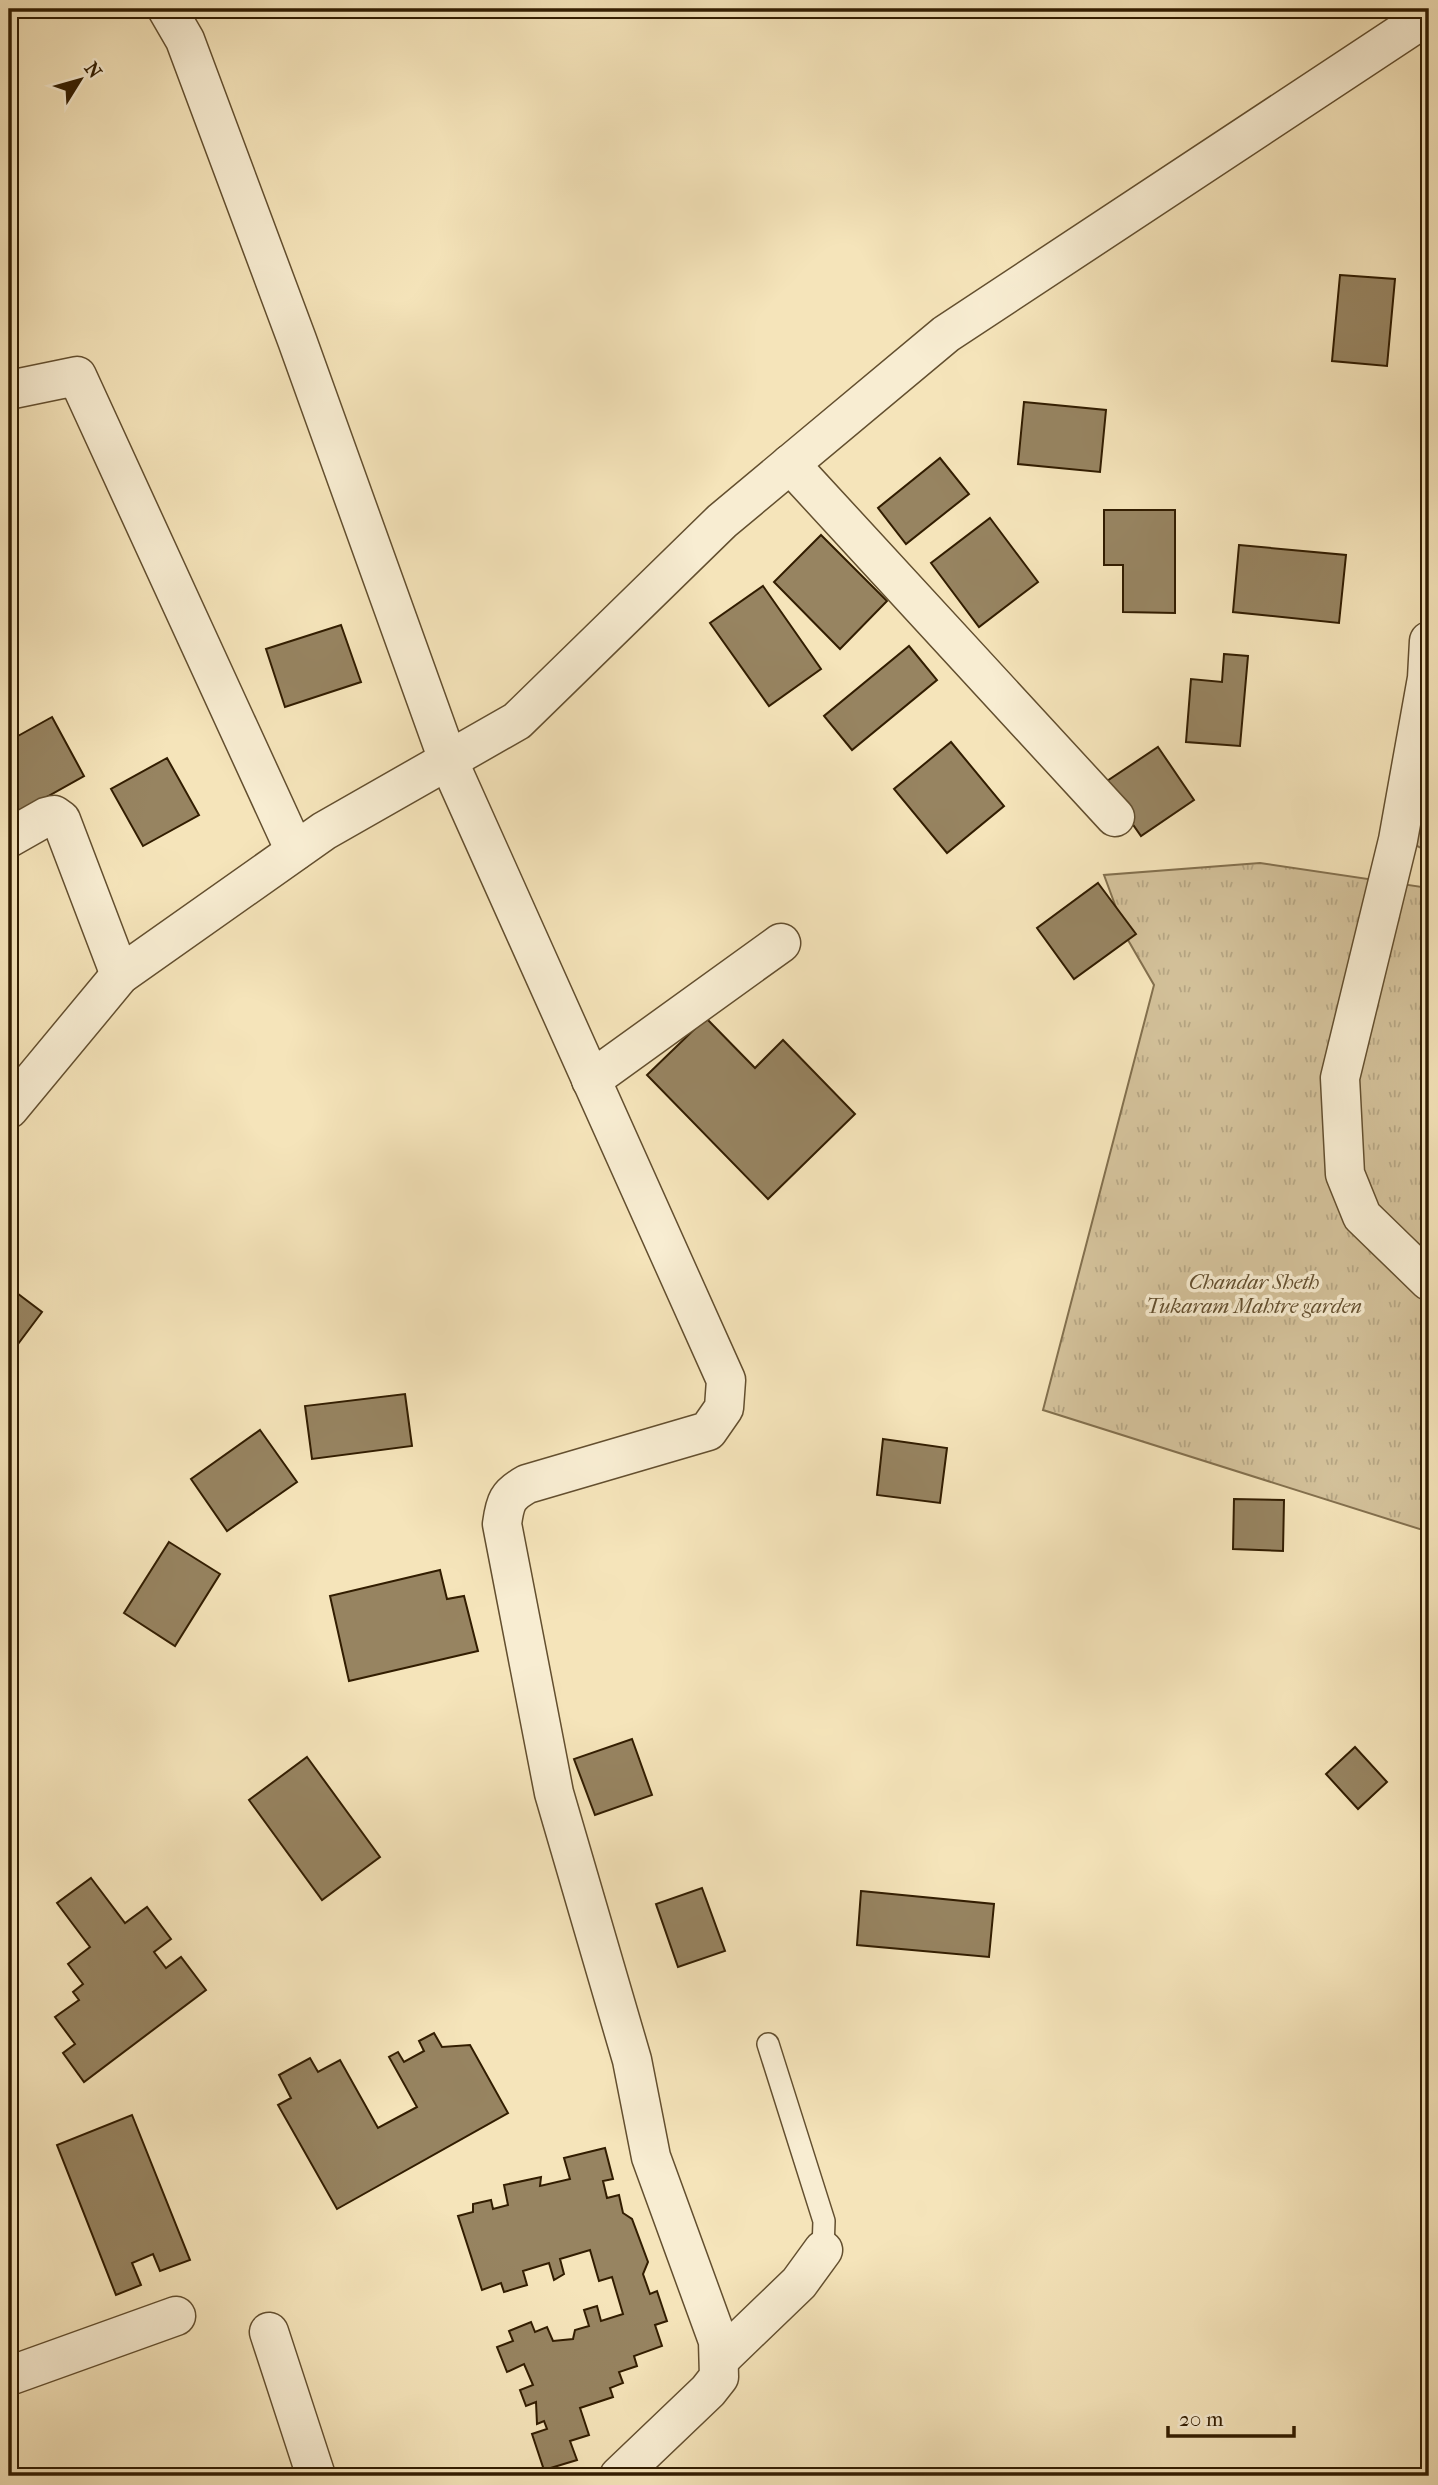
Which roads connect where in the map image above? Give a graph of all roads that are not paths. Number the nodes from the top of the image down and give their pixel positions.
1 (167, 9) edge
2 (1429, 15) edge
3 (9, 390) edge
4 (790, 464) junction
5 (1429, 641) edge
6 (448, 760) junction
7 (1115, 817) dead end
8 (9, 838) edge
9 (295, 851) junction
10 (781, 943) dead end
11 (120, 975) junction
12 (591, 1080) junction
13 (9, 1109) edge
14 (1429, 1281) edge
15 (768, 2044) dead end
16 (823, 2250) joint
17 (176, 2316) dead end
18 (269, 2332) dead end
19 (720, 2359) junction
20 (9, 2376) edge
21 (316, 2476) edge
22 (619, 2476) edge

1 - 6 street
2 - 4 street
3 - 9 street
4 - 6 street
4 - 7 street
5 - 14 street
6 - 9 street
6 - 12 street
8 - 11 street
9 - 11 street
10 - 12 street
11 - 13 street
12 - 19 street
15 - 16 lane
16 - 19 street
17 - 20 street
18 - 21 street
19 - 22 street

